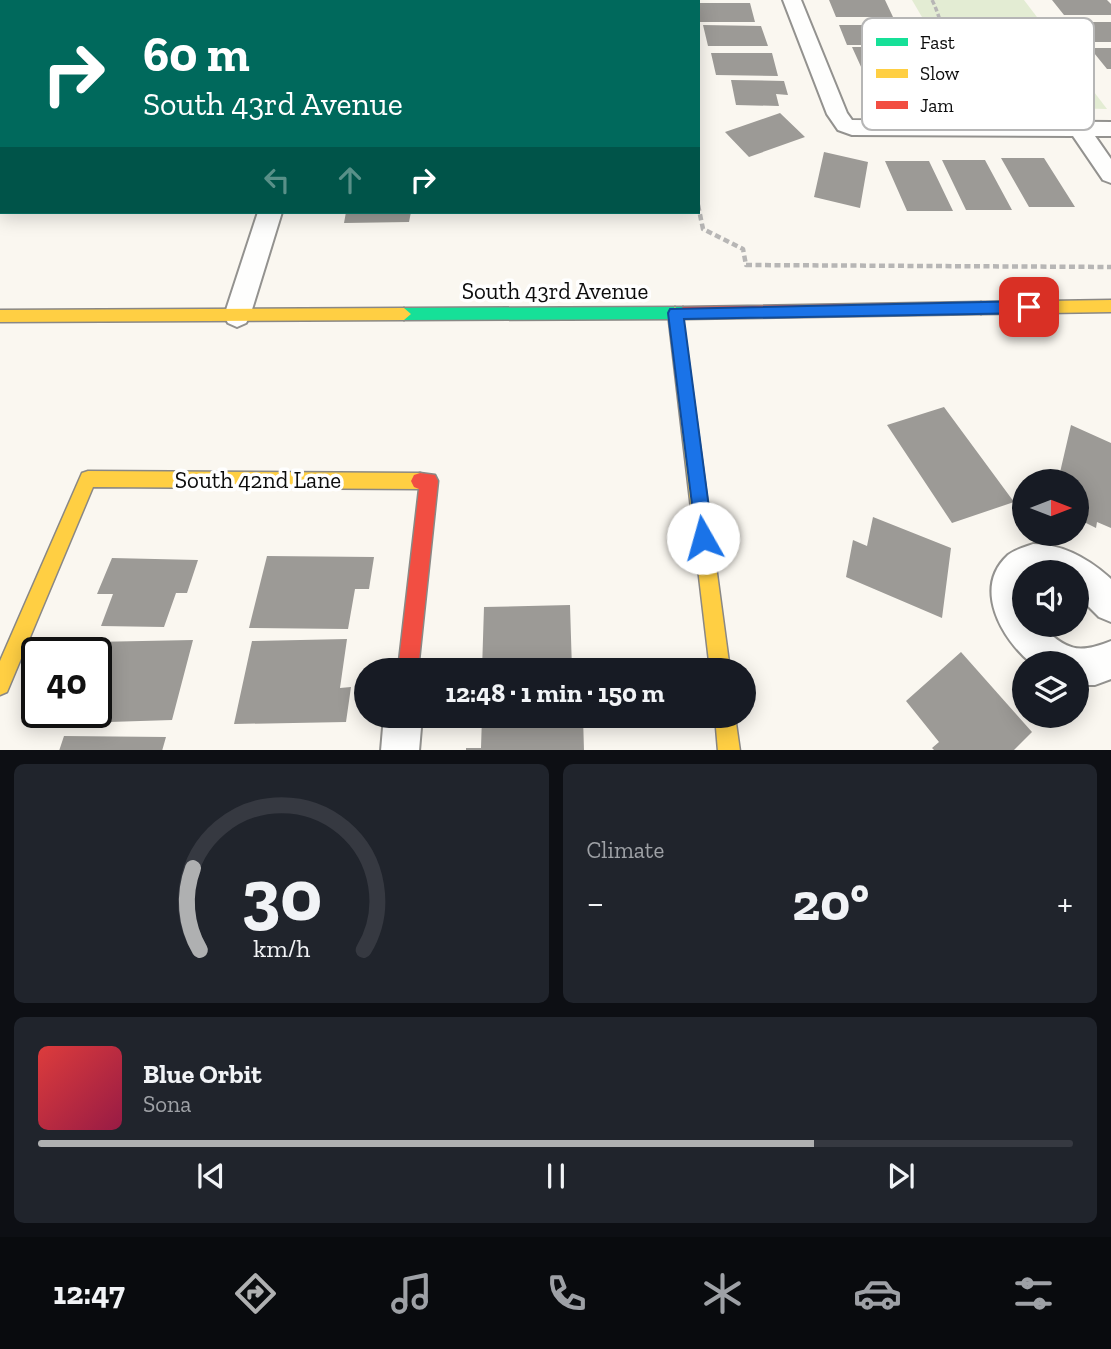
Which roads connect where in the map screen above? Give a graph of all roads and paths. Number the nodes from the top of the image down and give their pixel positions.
1 (792, 0) edge
2 (932, 0) edge
3 (941, 18) edge
4 (862, 130) edge
5 (1080, 130) edge
6 (1111, 175) edge
7 (269, 214) edge
8 (700, 214) edge
9 (1111, 267) edge
10 (1111, 306) edge
11 (676, 313) junction
12 (0, 316) edge
13 (237, 316) junction
14 (1111, 605) edge
15 (1045, 651) edge
16 (409, 658) edge
17 (719, 658) edge
18 (1111, 659) edge
19 (1089, 668) edge
20 (0, 685) edge
21 (402, 728) edge
22 (726, 728) edge
23 (400, 750) edge
24 (729, 750) edge

1 - 4 street
2 - 3 path
5 - 6 street
7 - 13 street
8 - 9 path
10 - 11 street, South 43rd Avenue
11 - 13 street, South 43rd Avenue
11 - 17 street
12 - 13 street, South 43rd Avenue
14 - 15 street
16 - 20 street, South 42nd Lane
18 - 19 street
21 - 23 street
22 - 24 street

